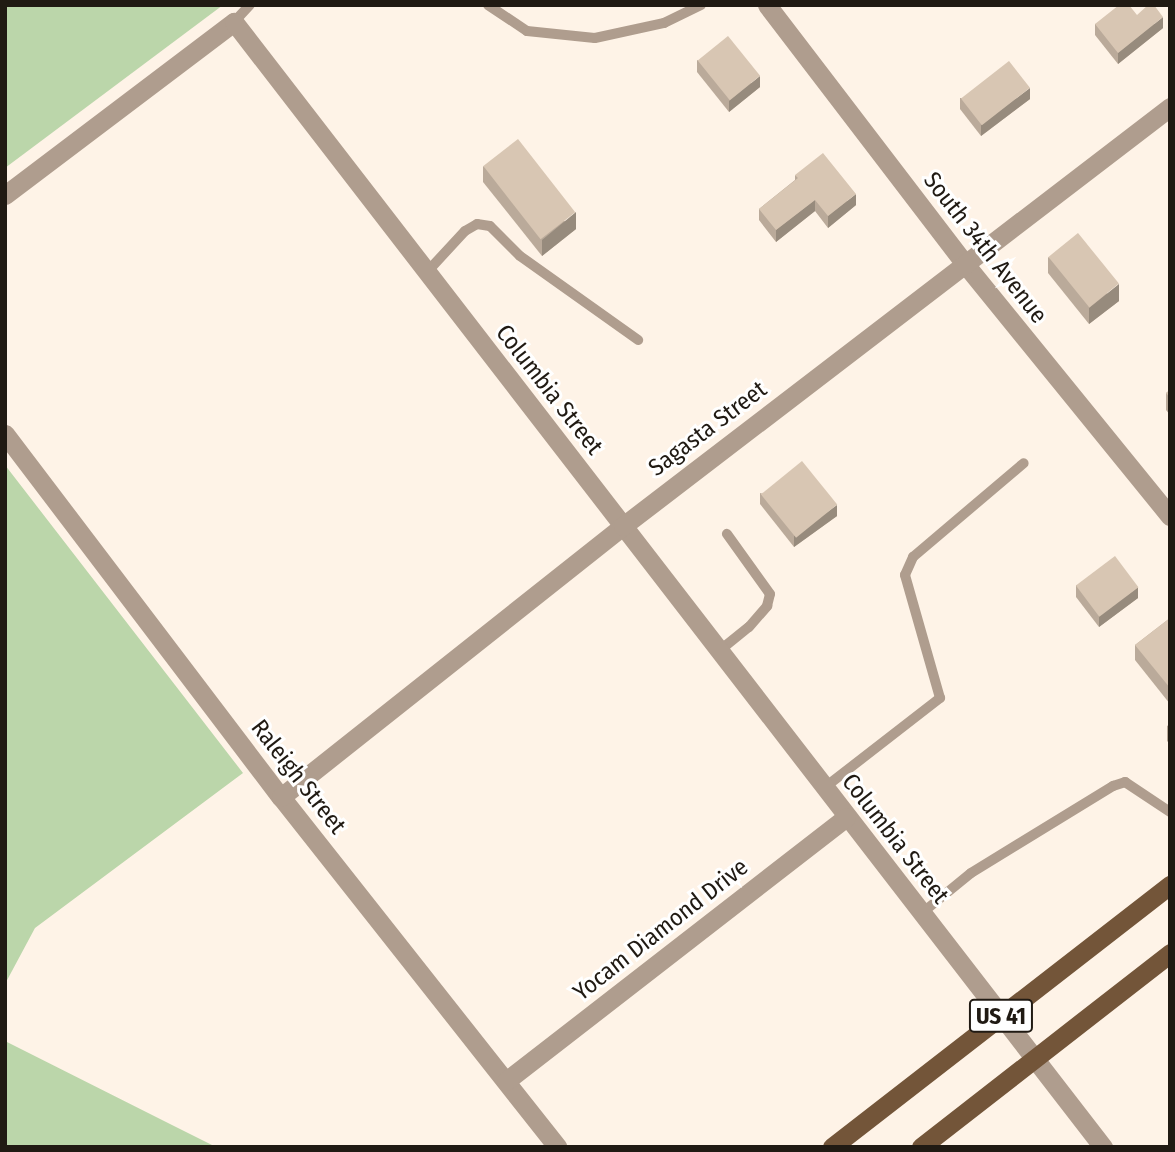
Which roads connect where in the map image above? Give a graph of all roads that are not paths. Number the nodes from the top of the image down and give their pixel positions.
1 (250, 5) edge
2 (488, 5) edge
3 (701, 5) edge
4 (767, 5) edge
5 (234, 22) junction
6 (1170, 107) edge
7 (5, 195) edge
8 (965, 264) junction
9 (427, 272) junction
10 (638, 341) dead end
11 (5, 433) edge
12 (1024, 463) dead end
13 (1170, 516) edge
14 (623, 526) junction
15 (727, 534) dead end
16 (719, 651) junction
17 (824, 788) junction
18 (281, 797) junction
19 (1170, 812) edge
20 (846, 817) junction
21 (1170, 885) edge
22 (922, 913) junction
23 (1170, 953) edge
24 (1002, 1015) junction
25 (1036, 1057) junction
26 (506, 1081) junction
27 (557, 1147) edge
28 (832, 1147) edge
29 (921, 1147) edge
30 (1103, 1147) edge

1 - 5 lane
2 - 3 lane
4 - 8 street, South 34th Avenue
5 - 7 street
5 - 9 street, Columbia Street
6 - 8 street, Sagasta Street
8 - 13 street, South 34th Avenue
8 - 14 street, Sagasta Street
9 - 10 lane
9 - 14 street, Columbia Street
11 - 18 street, Raleigh Street
12 - 17 lane
14 - 16 street, Columbia Street
14 - 18 street, Sagasta Street
15 - 16 lane
16 - 17 street, Columbia Street
17 - 20 street, Columbia Street
18 - 26 street, Raleigh Street
19 - 22 lane
20 - 22 street, Columbia Street
20 - 26 street, Yocam Diamond Drive
21 - 24 main road, US 41
22 - 24 street, Columbia Street
23 - 25 main road, US 41
24 - 25 street, Columbia Street
24 - 28 main road, US 41
25 - 29 main road, US 41
25 - 30 street, Columbia Street
26 - 27 street, Raleigh Street

